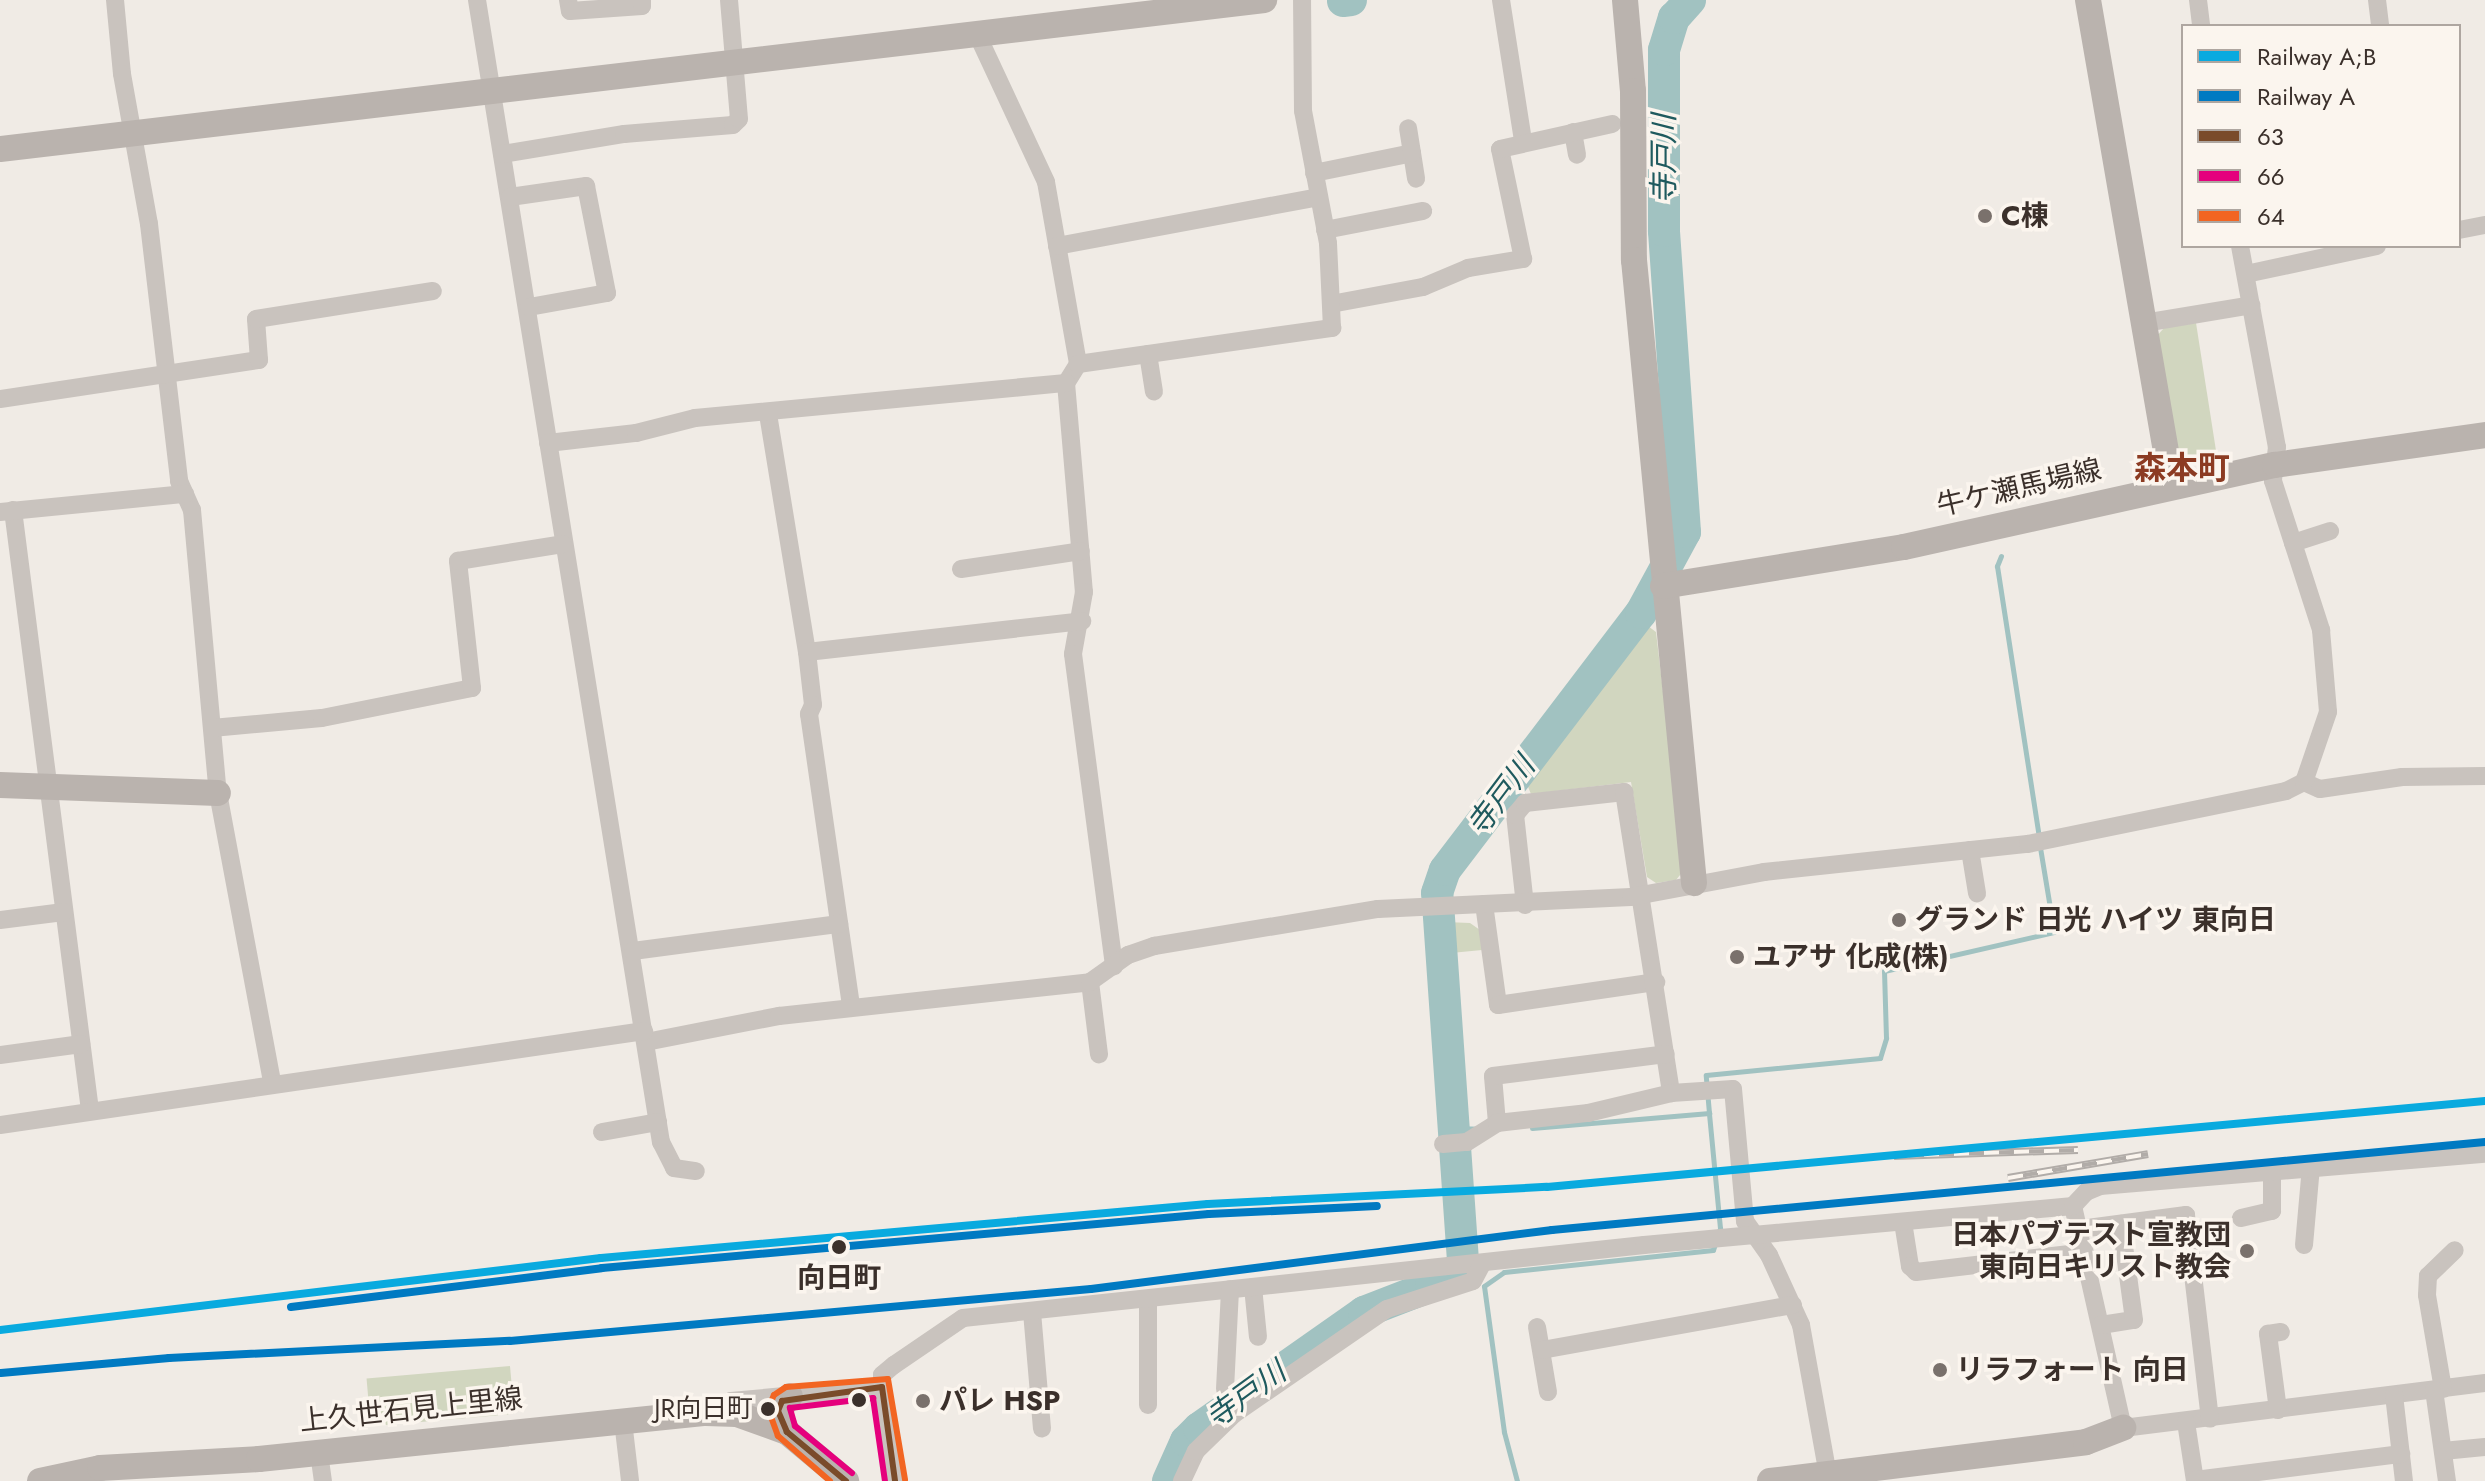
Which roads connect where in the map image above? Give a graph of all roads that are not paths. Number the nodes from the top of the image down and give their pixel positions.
1 (115, 0) edge
2 (477, 0) edge
3 (568, 0) edge
4 (642, 0) edge
5 (729, 0) edge
6 (1264, 0) edge
7 (1302, 0) edge
8 (1501, 0) edge
9 (1625, 0) edge
10 (2088, 0) edge
11 (2198, 0) edge
12 (2377, 0) edge
13 (2201, 24) edge
14 (2380, 24) edge
15 (978, 36) junction
16 (733, 64) junction
17 (489, 93) junction
18 (1612, 124) dead end
19 (1408, 128) dead end
20 (1573, 132) junction
21 (137, 134) junction
22 (1523, 141) junction
23 (0, 149) edge
24 (1412, 153) junction
25 (502, 154) junction
26 (1577, 155) dead end
27 (1314, 173) junction
28 (1416, 179) dead end
29 (510, 197) junction
30 (1318, 197) junction
31 (1423, 211) dead end
32 (2485, 225) edge
33 (1325, 230) junction
34 (2461, 230) edge
35 (1057, 246) junction
36 (2240, 248) edge
37 (2368, 248) edge
38 (2246, 274) junction
39 (433, 291) dead end
40 (1331, 304) junction
41 (2252, 305) junction
42 (529, 307) junction
43 (2144, 323) junction
44 (1148, 354) junction
45 (1078, 364) junction
46 (167, 374) junction
47 (1066, 383) junction
48 (1154, 392) dead end
49 (0, 399) edge
50 (768, 414) junction
51 (2485, 435) edge
52 (548, 443) junction
53 (2275, 465) junction
54 (2172, 484) junction
55 (185, 494) junction
56 (6, 511) edge
57 (2330, 531) dead end
58 (2293, 543) junction
59 (563, 544) junction
60 (1081, 551) junction
61 (961, 569) dead end
62 (1663, 586) junction
63 (1082, 621) junction
64 (807, 652) junction
65 (212, 728) junction
66 (2485, 776) edge
67 (2304, 782) junction
68 (0, 785) edge
69 (48, 787) junction
70 (218, 793) junction
71 (1970, 850) junction
72 (1694, 883) junction
73 (1977, 893) dead end
74 (1644, 895) junction
75 (1484, 904) junction
76 (1525, 905) junction
77 (63, 912) junction
78 (0, 920) edge
79 (839, 924) junction
80 (633, 951) junction
81 (1114, 966) junction
82 (1090, 982) junction
83 (1656, 982) junction
84 (851, 1007) junction
85 (645, 1036) junction
86 (81, 1044) junction
87 (1099, 1054) dead end
88 (1666, 1054) junction
89 (0, 1055) edge
90 (272, 1082) junction
91 (1671, 1093) junction
92 (90, 1110) junction
93 (658, 1122) junction
94 (1497, 1123) junction
95 (0, 1125) edge
96 (602, 1132) dead end
97 (1453, 1143) dead end
98 (2485, 1154) edge
99 (2311, 1167) junction
100 (696, 1171) dead end
101 (2272, 1171) junction
102 (2073, 1206) junction
103 (2241, 1218) dead end
104 (1903, 1222) junction
105 (2121, 1224) junction
106 (2080, 1229) junction
107 (1757, 1236) junction
108 (2304, 1245) dead end
109 (2455, 1250) dead end
110 (2085, 1252) junction
111 (1474, 1265) junction
112 (1253, 1287) junction
113 (1230, 1289) junction
114 (1148, 1299) junction
115 (1793, 1305) junction
116 (1032, 1312) junction
117 (2101, 1325) junction
118 (1537, 1327) dead end
119 (2281, 1332) dead end
120 (1258, 1337) dead end
121 (1542, 1350) junction
122 (2485, 1383) edge
123 (882, 1387) junction
124 (1225, 1389) dead end
125 (2438, 1389) junction
126 (1548, 1392) dead end
127 (2394, 1395) junction
128 (790, 1396) junction
129 (1148, 1405) dead end
130 (2278, 1410) junction
131 (706, 1413) junction
132 (2210, 1419) junction
133 (623, 1421) junction
134 (2186, 1422) junction
135 (2123, 1428) junction
136 (1042, 1429) dead end
137 (787, 1432) junction
138 (2485, 1447) edge
139 (2443, 1451) junction
140 (319, 1453) junction
141 (2401, 1454) junction
142 (2333, 1472) edge
143 (2264, 1476) edge
144 (1828, 1477) edge
145 (2195, 1480) edge
146 (40, 1481) edge
147 (323, 1481) edge
148 (630, 1481) edge
149 (846, 1481) edge
150 (895, 1481) edge
151 (1182, 1481) edge
152 (1770, 1481) edge
153 (2404, 1481) edge
154 (2447, 1481) edge

1 - 21 street
2 - 17 street
3 - 4 street
5 - 16 street
6 - 15 street
7 - 27 street
8 - 22 street
9 - 62 street
10 - 43 street
11 - 13 street
12 - 14 street
15 - 16 street
15 - 35 street
16 - 17 street
16 - 25 street
17 - 21 street
17 - 25 street
18 - 20 street
19 - 24 street
20 - 22 street
20 - 26 street
21 - 23 street
21 - 46 street
22 - 40 street
24 - 27 street
24 - 28 street
25 - 29 street
27 - 30 street
29 - 42 street
29 - 42 street
30 - 33 street
30 - 35 street
31 - 33 street
32 - 34 street
33 - 40 street
35 - 45 street
36 - 38 street
37 - 38 street
38 - 41 street
39 - 46 street
40 - 44 street
41 - 43 street
41 - 53 street
42 - 52 street
43 - 54 street
44 - 45 street
44 - 48 street
45 - 47 street
46 - 49 street
46 - 55 street
47 - 50 street
47 - 60 street
50 - 52 street
50 - 64 street
51 - 53 street, 牛ケ瀬馬場線
52 - 59 street
53 - 54 street, 牛ケ瀬馬場線
53 - 58 street
54 - 62 street, 牛ケ瀬馬場線
55 - 56 street
55 - 65 street
56 - 69 street
57 - 58 street
58 - 67 street
59 - 65 street
59 - 80 street
60 - 61 street
60 - 63 street
62 - 72 street
63 - 64 street
63 - 81 street
64 - 79 street
65 - 70 street
66 - 67 street
67 - 71 street
68 - 69 street
69 - 70 street
69 - 77 street
70 - 90 street
71 - 72 street
71 - 73 street
72 - 74 street
74 - 76 street
74 - 76 street
74 - 83 street
75 - 76 street
75 - 81 street
75 - 83 street
77 - 78 street
77 - 86 street
79 - 80 street
79 - 84 street
80 - 85 street
81 - 82 street
82 - 84 street
82 - 87 street
83 - 88 street
84 - 85 street
85 - 90 street
85 - 93 street
86 - 89 street
86 - 92 street
88 - 91 street
88 - 94 street
90 - 92 street
91 - 94 street
91 - 107 street
92 - 95 street
93 - 96 street
93 - 100 street
94 - 97 street
98 - 99 street
99 - 101 street
99 - 108 street
101 - 102 street
101 - 103 street
102 - 104 street
102 - 106 street
104 - 107 street
104 - 110 street
105 - 106 street
105 - 117 street
105 - 132 street
106 - 110 street
107 - 111 street
107 - 115 street
109 - 125 street
110 - 117 street
111 - 112 street
111 - 151 street
112 - 113 street
112 - 120 street
113 - 114 street
113 - 124 street
114 - 116 street
114 - 129 street
115 - 121 street
115 - 144 street
116 - 123 street
116 - 136 street
117 - 135 street
118 - 121 street
119 - 130 street
121 - 126 street
122 - 125 street
123 - 128 street
123 - 150 street
125 - 127 street
125 - 139 street
127 - 130 street
127 - 141 street
128 - 131 street
128 - 137 street
130 - 132 street
131 - 133 street, 上久世石見上里線
131 - 137 street, 上久世石見上里線
132 - 134 street
133 - 140 street, 上久世石見上里線
133 - 148 street
134 - 135 street
134 - 145 street
135 - 144 street
137 - 149 street, 上久世石見上里線
138 - 139 street
139 - 154 street
140 - 146 street, 上久世石見上里線
140 - 147 street
141 - 142 street
141 - 153 street
142 - 143 street
143 - 145 street
144 - 152 street

